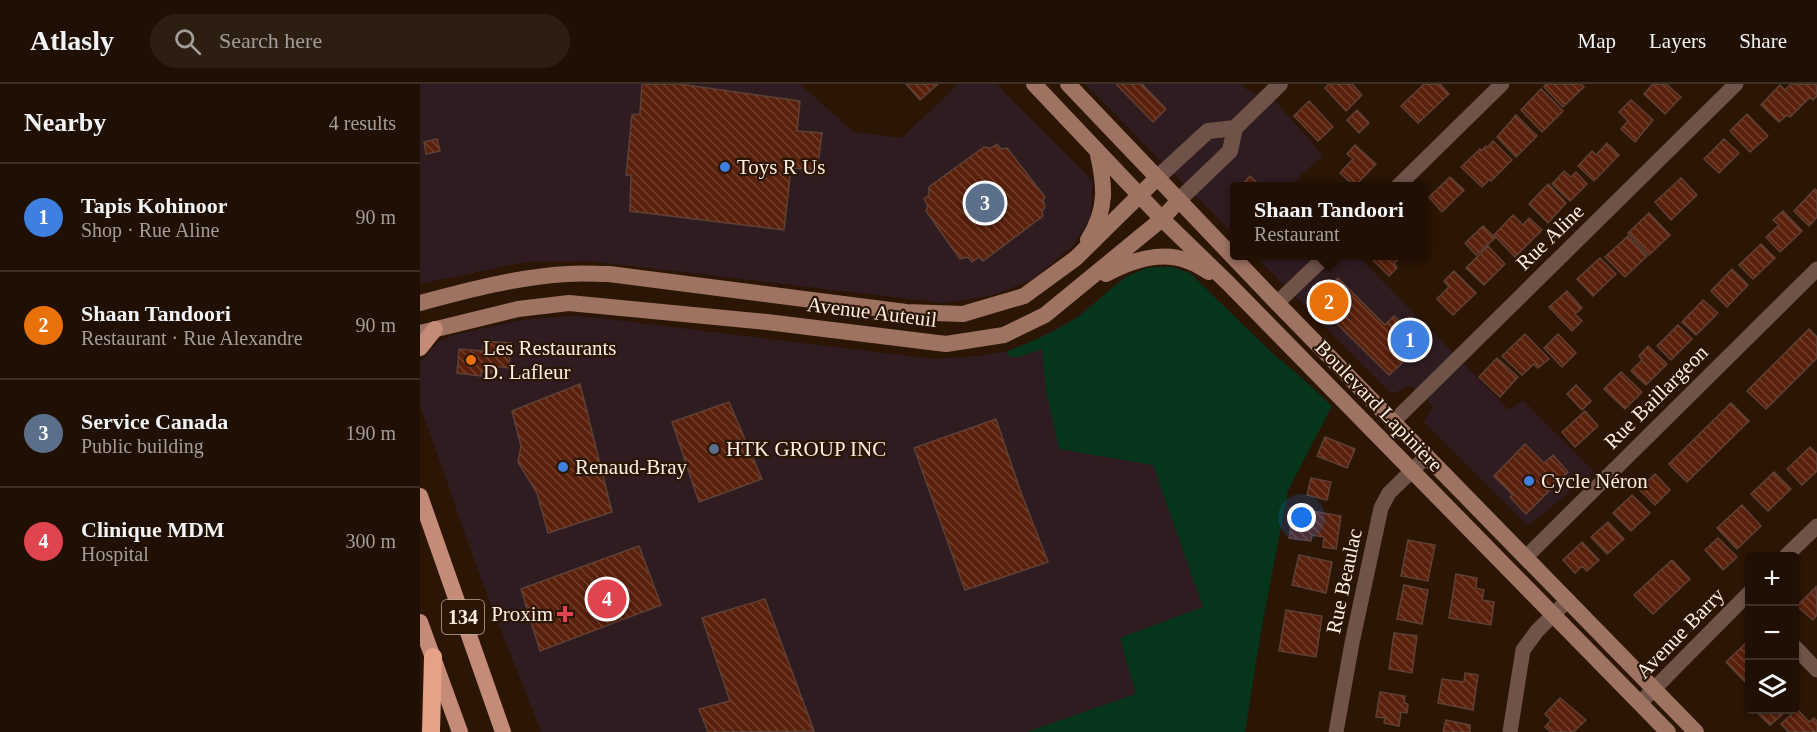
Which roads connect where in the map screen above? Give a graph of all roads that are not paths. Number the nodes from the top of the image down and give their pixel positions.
1 (1034, 84) edge
2 (1068, 84) edge
3 (1280, 84) edge
4 (1502, 84) edge
5 (1736, 84) edge
6 (1235, 128) junction
7 (1097, 149) junction
8 (1157, 178) junction
9 (1400, 182) edge
10 (1140, 194) junction
11 (1179, 200) junction
12 (1162, 219) junction
13 (1230, 254) edge
14 (1076, 258) junction
15 (1236, 260) edge
16 (1321, 260) edge
17 (1817, 268) edge
18 (1228, 283) junction
19 (1079, 288) junction
20 (420, 303) edge
21 (1277, 303) junction
22 (428, 331) edge
23 (420, 348) edge
24 (1394, 421) junction
25 (1427, 456) junction
26 (1411, 471) junction
27 (420, 496) edge
28 (1817, 526) edge
29 (1790, 552) edge
30 (1526, 557) junction
31 (1745, 599) edge
32 (1568, 600) junction
33 (1553, 615) junction
34 (420, 622) edge
35 (1799, 651) edge
36 (433, 657) junction
37 (1817, 670) edge
38 (1655, 690) junction
39 (1640, 704) junction
40 (431, 732) edge
41 (460, 732) edge
42 (503, 732) edge
43 (1336, 732) edge
44 (1510, 732) edge
45 (1668, 732) edge
46 (1696, 732) edge

1 - 7 main road, Boulevard Lapinière
2 - 8 main road, Boulevard Lapinière
3 - 6 street, Avenue Auteuil
4 - 9 street
5 - 24 street, Rue Aline
6 - 8 street, Avenue Auteuil
6 - 11 street, Avenue Auteuil
7 - 10 main road, Boulevard Lapinière
7 - 14 main road
8 - 10 main road, Avenue Auteuil
8 - 11 main road, Boulevard Lapinière
10 - 12 main road, Boulevard Lapinière
10 - 14 main road, Avenue Auteuil
11 - 12 main road, Avenue Auteuil
11 - 13 main road, Boulevard Lapinière
12 - 18 main road, Boulevard Lapinière
12 - 19 main road, Avenue Auteuil
14 - 20 main road, Avenue Auteuil
15 - 21 main road, Boulevard Lapinière
16 - 21 street
17 - 30 street, Rue Baillargeon
18 - 19 main road
18 - 26 main road, Boulevard Lapinière
19 - 22 main road, Avenue Auteuil
21 - 24 main road, Boulevard Lapinière
22 - 23 main road
24 - 25 main road, Boulevard Lapinière
25 - 26 street, Rue Beaulac
25 - 30 main road, Boulevard Lapinière
26 - 33 main road, Boulevard Lapinière
26 - 43 street, Rue Beaulac
27 - 42 main road, 134
28 - 29 street
30 - 32 main road, Boulevard Lapinière
31 - 38 street, Avenue Barry
32 - 33 street
32 - 38 main road, Boulevard Lapinière
33 - 39 main road, Boulevard Lapinière
33 - 44 street
34 - 36 main road, 134
35 - 37 street
36 - 40 highway
36 - 41 main road, 134
38 - 39 street, Avenue Barry
38 - 46 main road, Boulevard Lapinière
39 - 45 main road, Boulevard Lapinière

